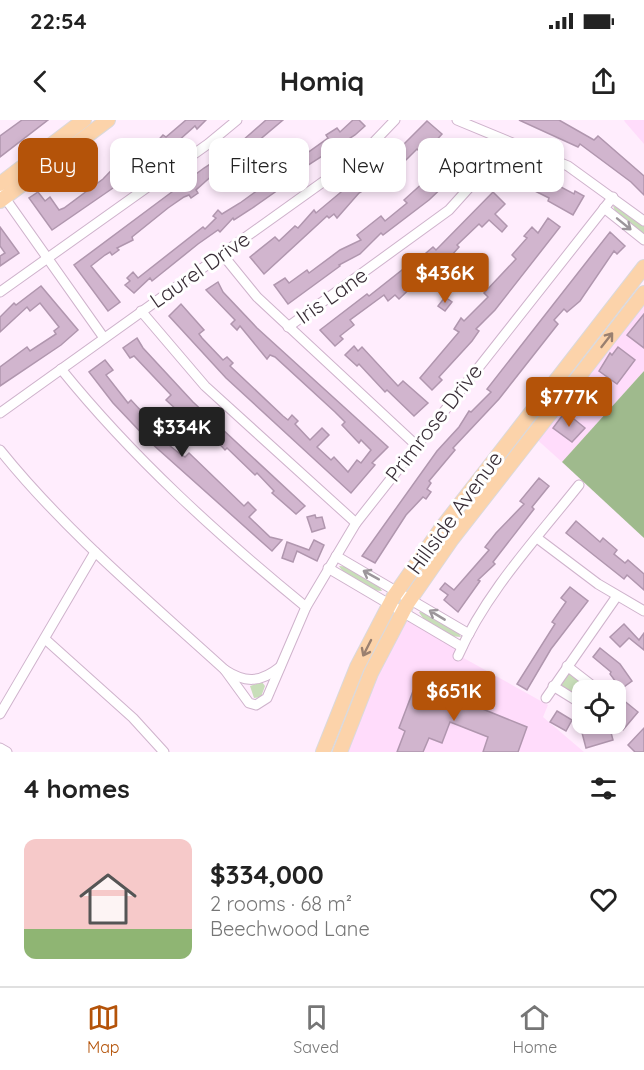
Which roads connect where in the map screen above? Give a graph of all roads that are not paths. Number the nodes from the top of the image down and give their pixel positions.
1 (84, 120) edge
2 (108, 120) edge
3 (237, 120) edge
4 (395, 120) edge
5 (457, 120) edge
6 (500, 138) edge
7 (564, 164) edge
8 (465, 192) edge
9 (1, 193) edge
10 (613, 197) junction
11 (604, 208) junction
12 (644, 221) edge
13 (644, 240) edge
14 (222, 254) junction
15 (47, 258) junction
16 (644, 267) edge
17 (0, 291) edge
18 (644, 293) edge
19 (141, 311) junction
20 (288, 327) junction
21 (104, 338) junction
22 (61, 369) junction
23 (0, 413) edge
24 (416, 445) junction
25 (0, 450) edge
26 (579, 484) dead end
27 (356, 523) junction
28 (537, 538) junction
29 (95, 552) junction
30 (336, 556) junction
31 (328, 568) junction
32 (405, 595) junction
33 (617, 596) junction
34 (306, 607) junction
35 (397, 608) junction
36 (644, 611) edge
37 (469, 634) junction
38 (45, 639) junction
39 (281, 665) junction
40 (567, 666) junction
41 (225, 670) junction
42 (585, 680) edge
43 (554, 686) junction
44 (546, 698) dead end
45 (572, 698) edge
46 (0, 714) edge
47 (0, 748) edge
48 (7, 752) edge
49 (164, 752) edge
50 (324, 752) edge
51 (340, 752) edge

1 - 9 main road
2 - 9 main road
3 - 15 street
4 - 14 street, Laurel Drive
5 - 6 street
7 - 10 street
8 - 20 street, Iris Lane
9 - 15 street
10 - 11 street, Primrose Drive
10 - 12 street
11 -> 13 street
11 - 24 street, Primrose Drive
14 - 19 street, Laurel Drive
14 - 20 street
15 - 17 street
15 - 21 street
16 - 32 main road, Hillside Avenue
32 -> 18 main road, Hillside Avenue
19 - 21 street, Laurel Drive
19 - 27 street
20 - 24 street
21 - 22 street, Laurel Drive
22 - 23 street, Laurel Drive
22 - 34 street
24 - 27 street, Primrose Drive
25 - 29 street, Primrose Drive
26 - 28 street
27 - 30 street, Primrose Drive
28 - 33 street
28 - 37 street
29 - 38 street
29 - 41 street, Primrose Drive
30 - 31 street, Primrose Drive
32 -> 30 street
31 - 34 street, Primrose Drive
31 - 35 street
32 - 35 main road, Hillside Avenue
37 -> 32 street
33 - 36 street
33 - 40 street
34 - 39 street, Primrose Drive
35 - 37 street
35 -> 50 main road, Hillside Avenue
35 - 51 main road, Hillside Avenue
38 - 46 street
38 - 49 street
39 - 41 street, Primrose Drive
39 - 41 street, Primrose Drive
40 - 42 street
40 - 43 street
43 - 44 street
43 - 45 street
47 - 48 street

